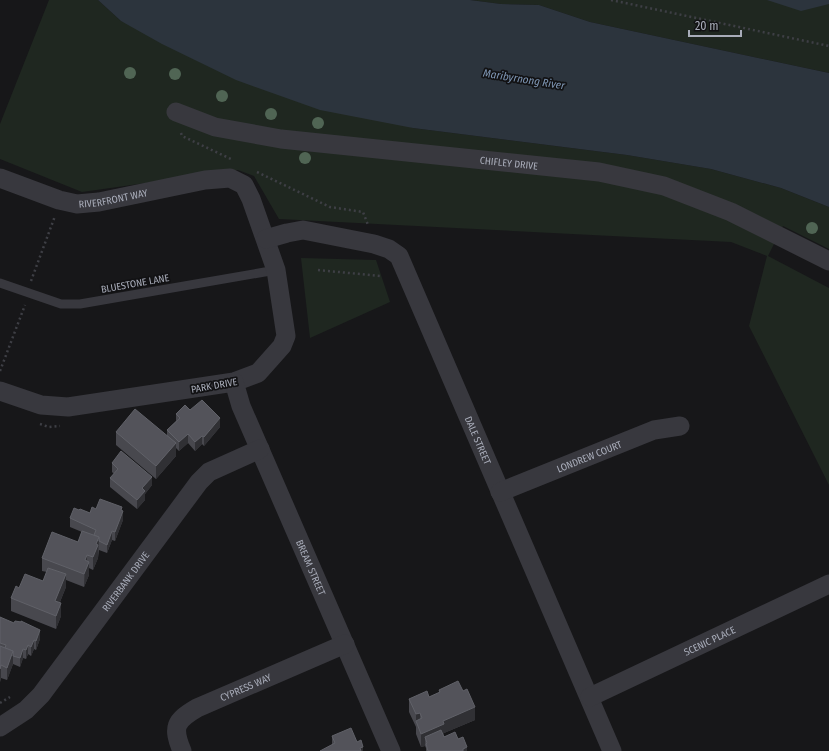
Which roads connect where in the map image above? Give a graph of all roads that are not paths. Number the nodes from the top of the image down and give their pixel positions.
1 (180, 114) road end
2 (233, 170) joint
3 (0, 178) edge
4 (266, 240) junction
5 (829, 261) edge
6 (276, 270) junction
7 (0, 283) edge
8 (234, 382) junction
9 (0, 393) edge
10 (680, 426) dead end
11 (260, 449) junction
12 (500, 492) junction
13 (829, 584) edge
14 (345, 644) junction
15 (590, 697) junction
16 (0, 727) edge
17 (182, 751) edge
18 (391, 751) edge
19 (612, 751) edge

1 - 5 street, CHIFLEY DRIVE
2 - 3 street, RIVERFRONT WAY
2 - 4 street, PARK DRIVE
4 - 6 street, PARK DRIVE
4 - 12 street, DALE STREET
6 - 7 lane, BLUESTONE LANE
6 - 8 street, PARK DRIVE
8 - 9 street, PARK DRIVE
8 - 11 street, BREAM STREET
10 - 12 street, LONDREW COURT
11 - 14 street, BREAM STREET
11 - 16 street, RIVERBANK DRIVE
12 - 15 street, DALE STREET
13 - 15 street, SCENIC PLACE
14 - 17 street, CYPRESS WAY
14 - 18 street, BREAM STREET
15 - 19 street, DALE STREET

